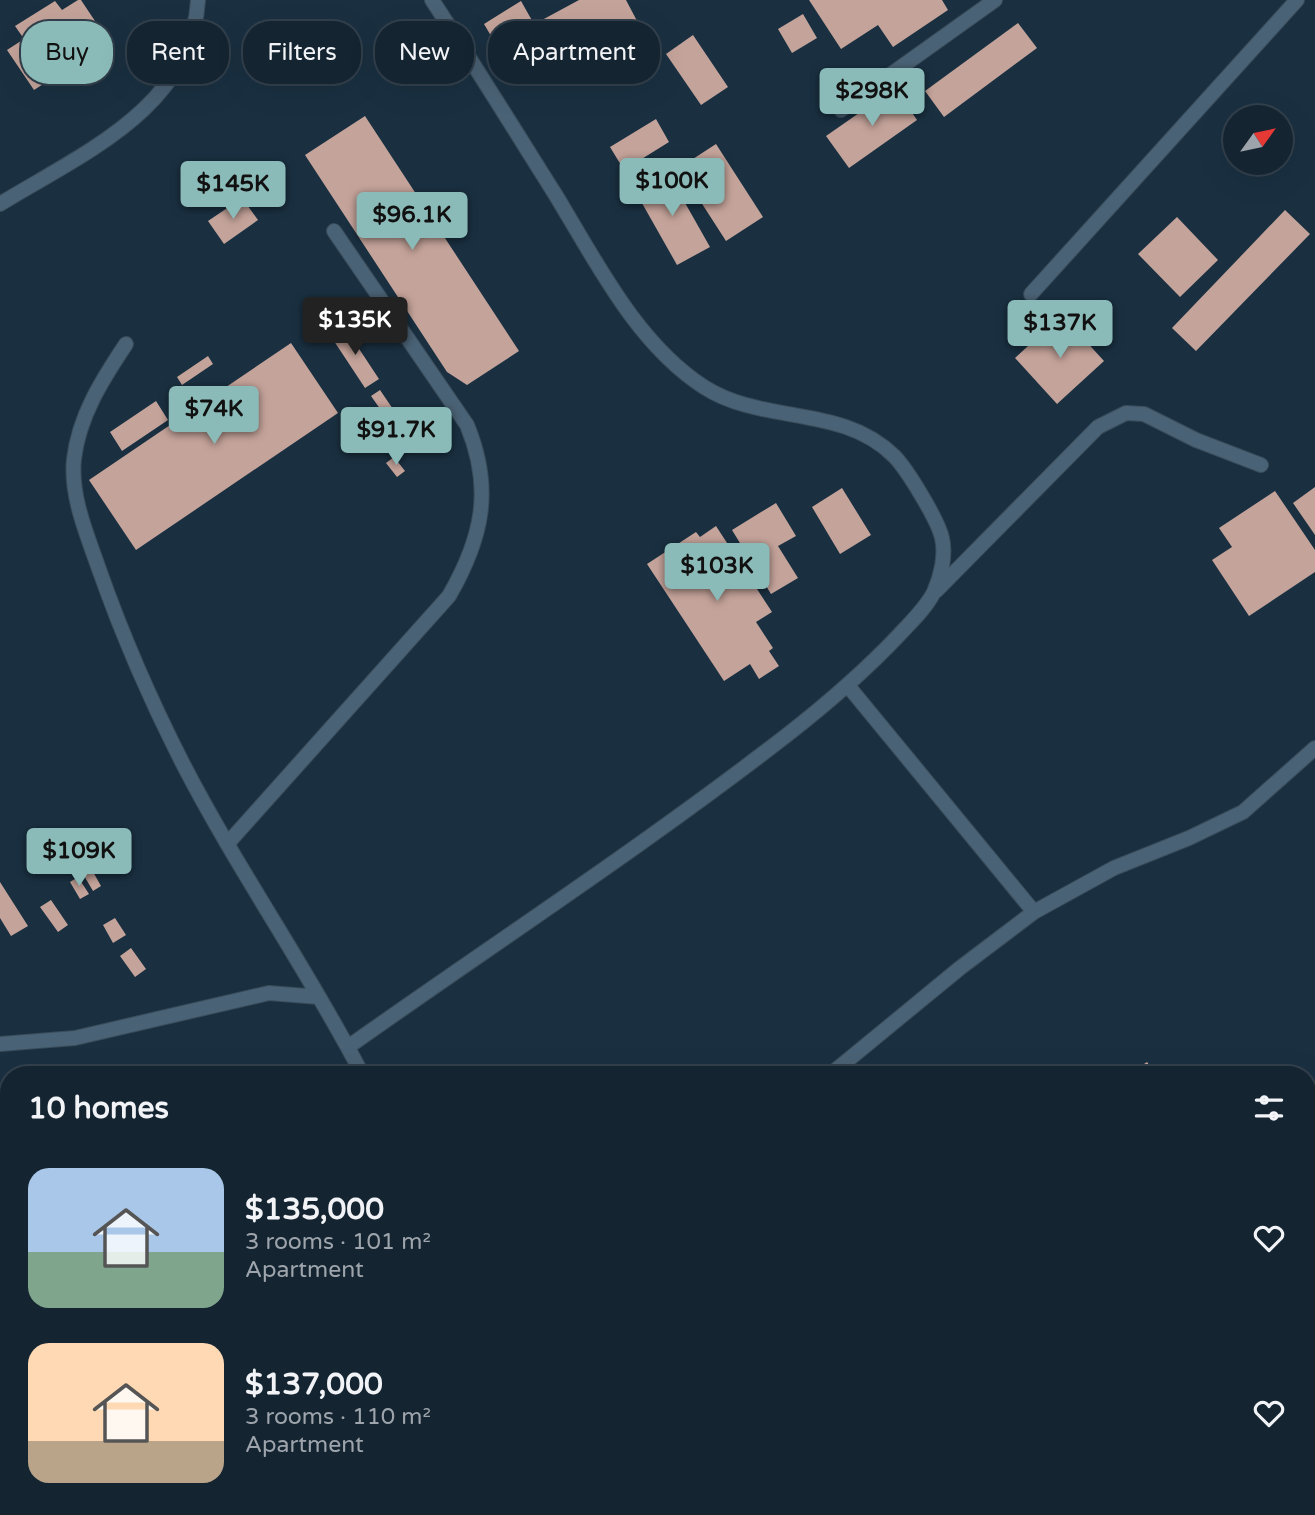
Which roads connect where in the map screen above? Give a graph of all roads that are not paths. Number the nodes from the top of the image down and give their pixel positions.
1 (198, 0) edge
2 (432, 0) edge
3 (995, 0) edge
4 (1297, 0) edge
5 (841, 110) dead end
6 (0, 204) edge
7 (334, 231) dead end
8 (1031, 295) dead end
9 (126, 344) dead end
10 (1261, 465) dead end
11 (933, 594) junction
12 (849, 687) junction
13 (1315, 748) edge
14 (228, 843) junction
15 (1034, 912) junction
16 (319, 997) junction
17 (0, 1044) edge
18 (348, 1047) junction
19 (358, 1066) edge
20 (841, 1066) edge

1 - 6 lane
2 - 11 lane
3 - 5 lane
4 - 8 lane
7 - 14 lane
9 - 14 lane
10 - 11 lane
11 - 12 lane
12 - 15 lane
12 - 18 lane
13 - 15 lane
14 - 16 lane
15 - 20 lane
16 - 17 lane
16 - 18 lane
18 - 19 lane

